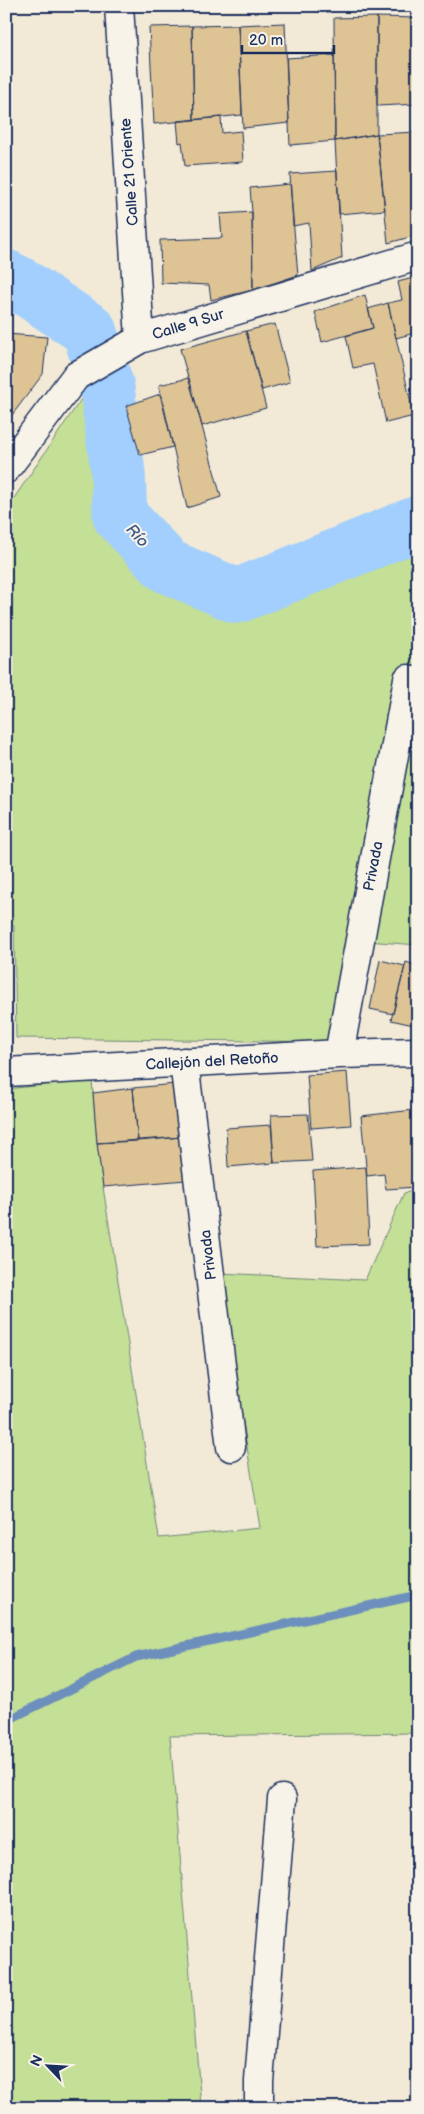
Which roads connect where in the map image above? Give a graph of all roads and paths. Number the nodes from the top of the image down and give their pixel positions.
1 (119, 6) edge
2 (418, 256) edge
3 (140, 339) junction
4 (6, 468) edge
5 (408, 679) dead end
6 (418, 1052) edge
7 (339, 1054) junction
8 (184, 1062) junction
9 (6, 1072) edge
10 (231, 1447) dead end
11 (282, 1799) dead end
12 (259, 2108) edge

1 - 3 street, Calle 21 Oriente
2 - 3 street, Calle 9 Sur
3 - 4 street, Calle 9 Sur
5 - 7 street, Privada
6 - 7 street, Callejón del Retoño
7 - 8 street, Callejón del Retoño
8 - 9 street, Callejón del Retoño
8 - 10 street, Privada
11 - 12 street

